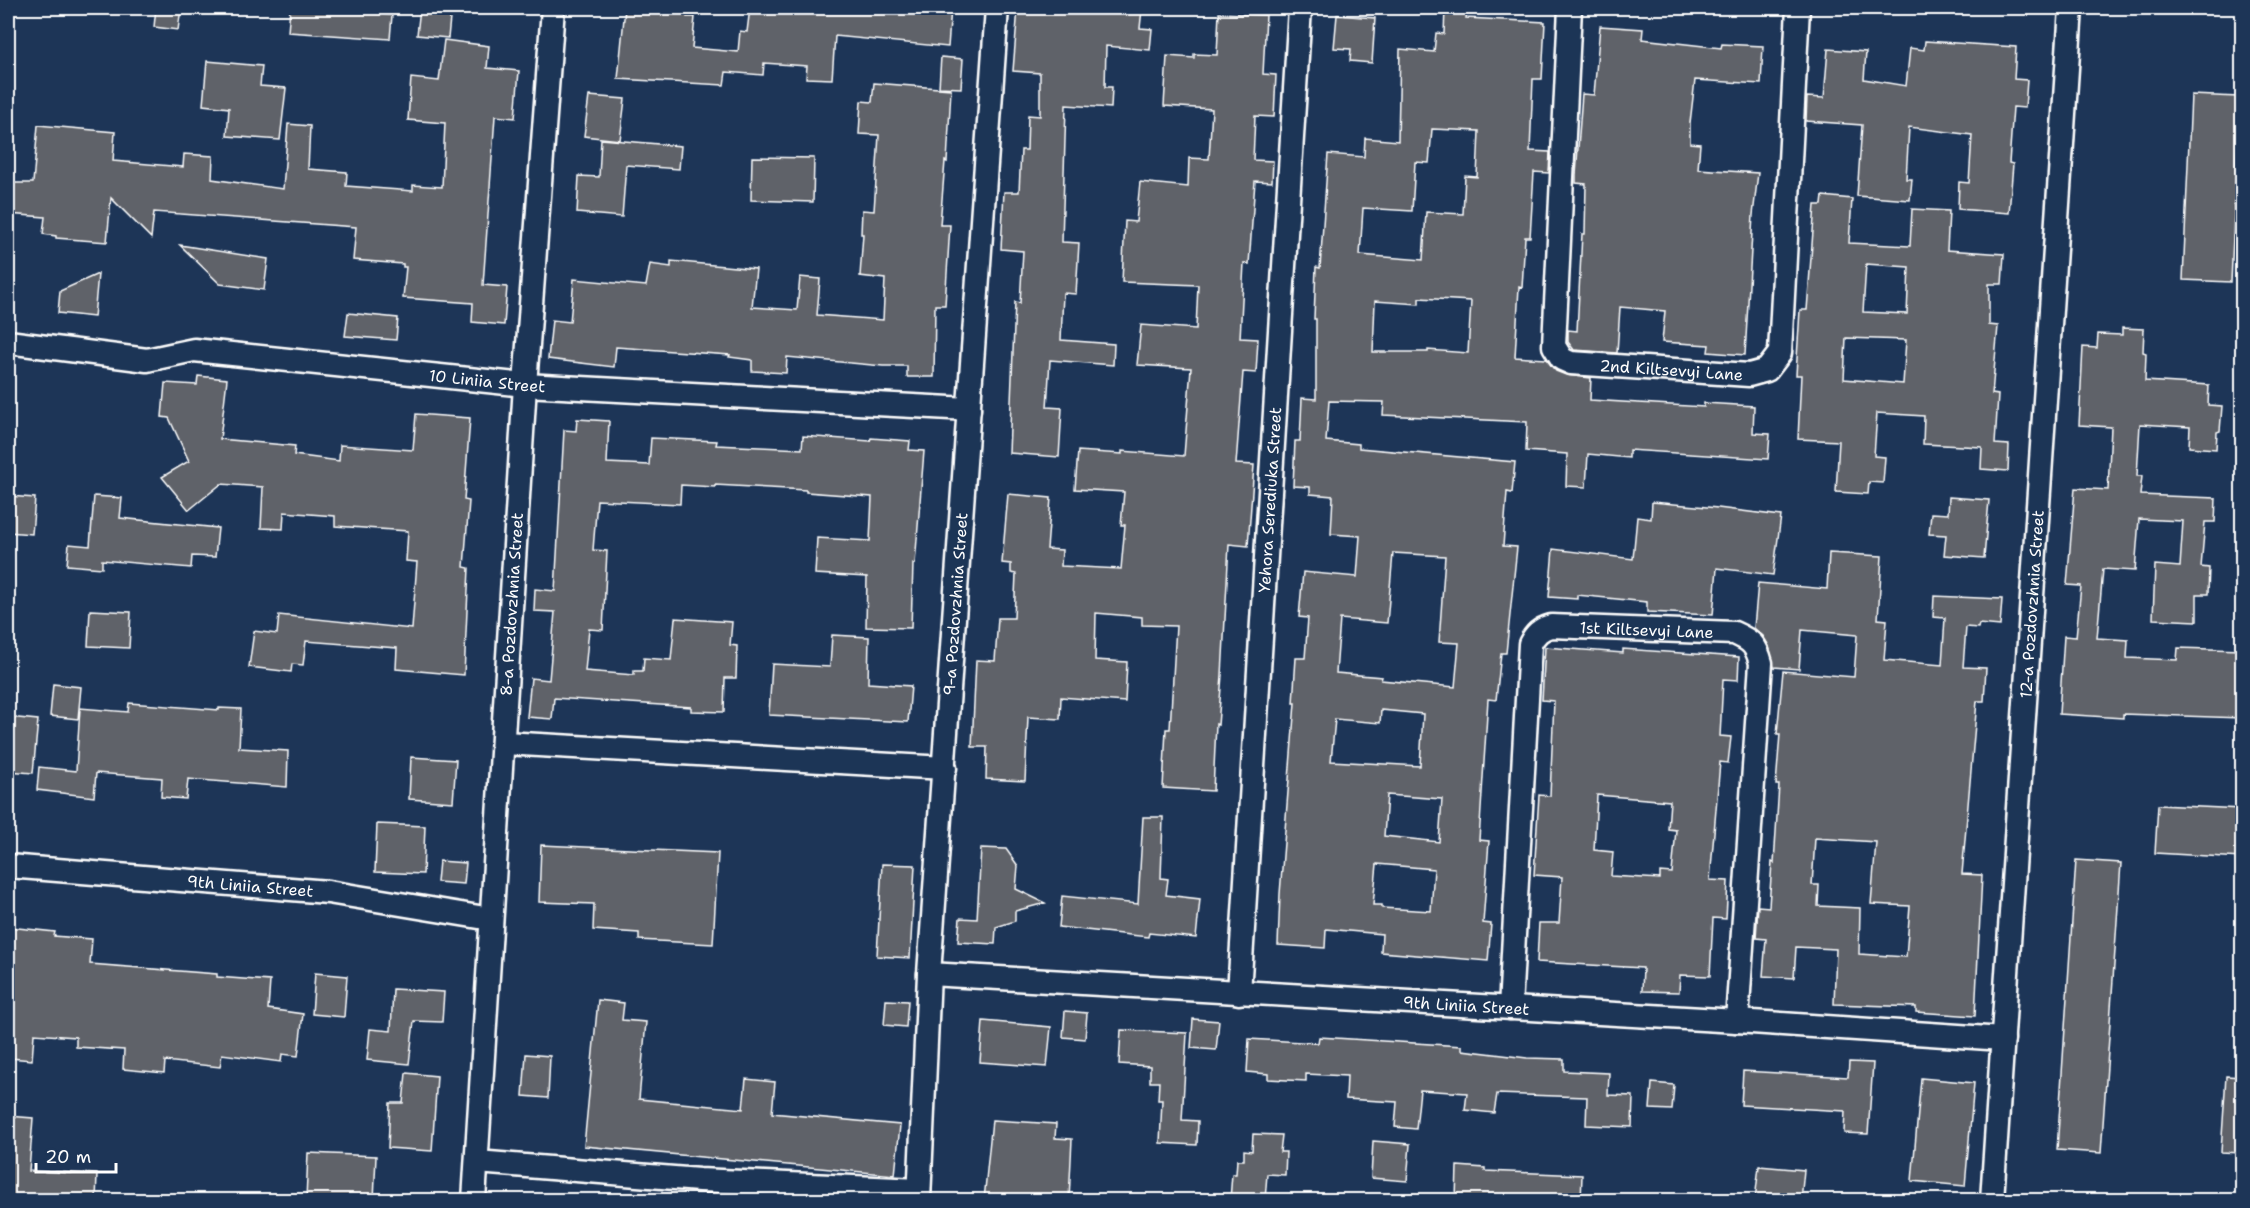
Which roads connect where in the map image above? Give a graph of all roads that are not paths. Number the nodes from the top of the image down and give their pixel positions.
1 (553, 8) edge
2 (997, 8) edge
3 (1300, 8) edge
4 (1570, 8) edge
5 (1798, 8) edge
6 (2071, 8) edge
7 (8, 342) edge
8 (525, 385) junction
9 (969, 409) junction
10 (504, 743) junction
11 (945, 768) junction
12 (8, 866) edge
13 (491, 919) junction
14 (929, 974) junction
15 (1239, 993) junction
16 (1510, 1008) junction
17 (1737, 1021) junction
18 (2003, 1040) junction
19 (477, 1162) junction
20 (698, 1190) edge
21 (919, 1195) edge
22 (474, 1200) edge
23 (1992, 1200) edge

1 - 8 street, 8-a Pozdovzhnia Street
2 - 9 street, 9-a Pozdovzhnia Street
3 - 15 street, Yehora Serediuka Street
4 - 5 street, 2nd Kiltsevyi Lane
6 - 18 street, 12-a Pozdovzhnia Street
7 - 8 street, 10 Liniia Street
8 - 9 street, 10 Liniia Street
8 - 10 street, 8-a Pozdovzhnia Street
9 - 11 street, 9-a Pozdovzhnia Street
10 - 11 street
10 - 13 street, 8-a Pozdovzhnia Street
11 - 14 street, 9-a Pozdovzhnia Street
12 - 13 street, 9th Liniia Street
13 - 19 street, 8-a Pozdovzhnia Street
14 - 15 street, 9th Liniia Street
14 - 21 street, 9-a Pozdovzhnia Street
15 - 16 street, 9th Liniia Street
16 - 17 street, 9th Liniia Street
16 - 17 street, 1st Kiltsevyi Lane
17 - 18 street, 9th Liniia Street
18 - 23 street, 12-a Pozdovzhnia Street
19 - 20 street
19 - 22 street, 8-a Pozdovzhnia Street
20 - 21 street

